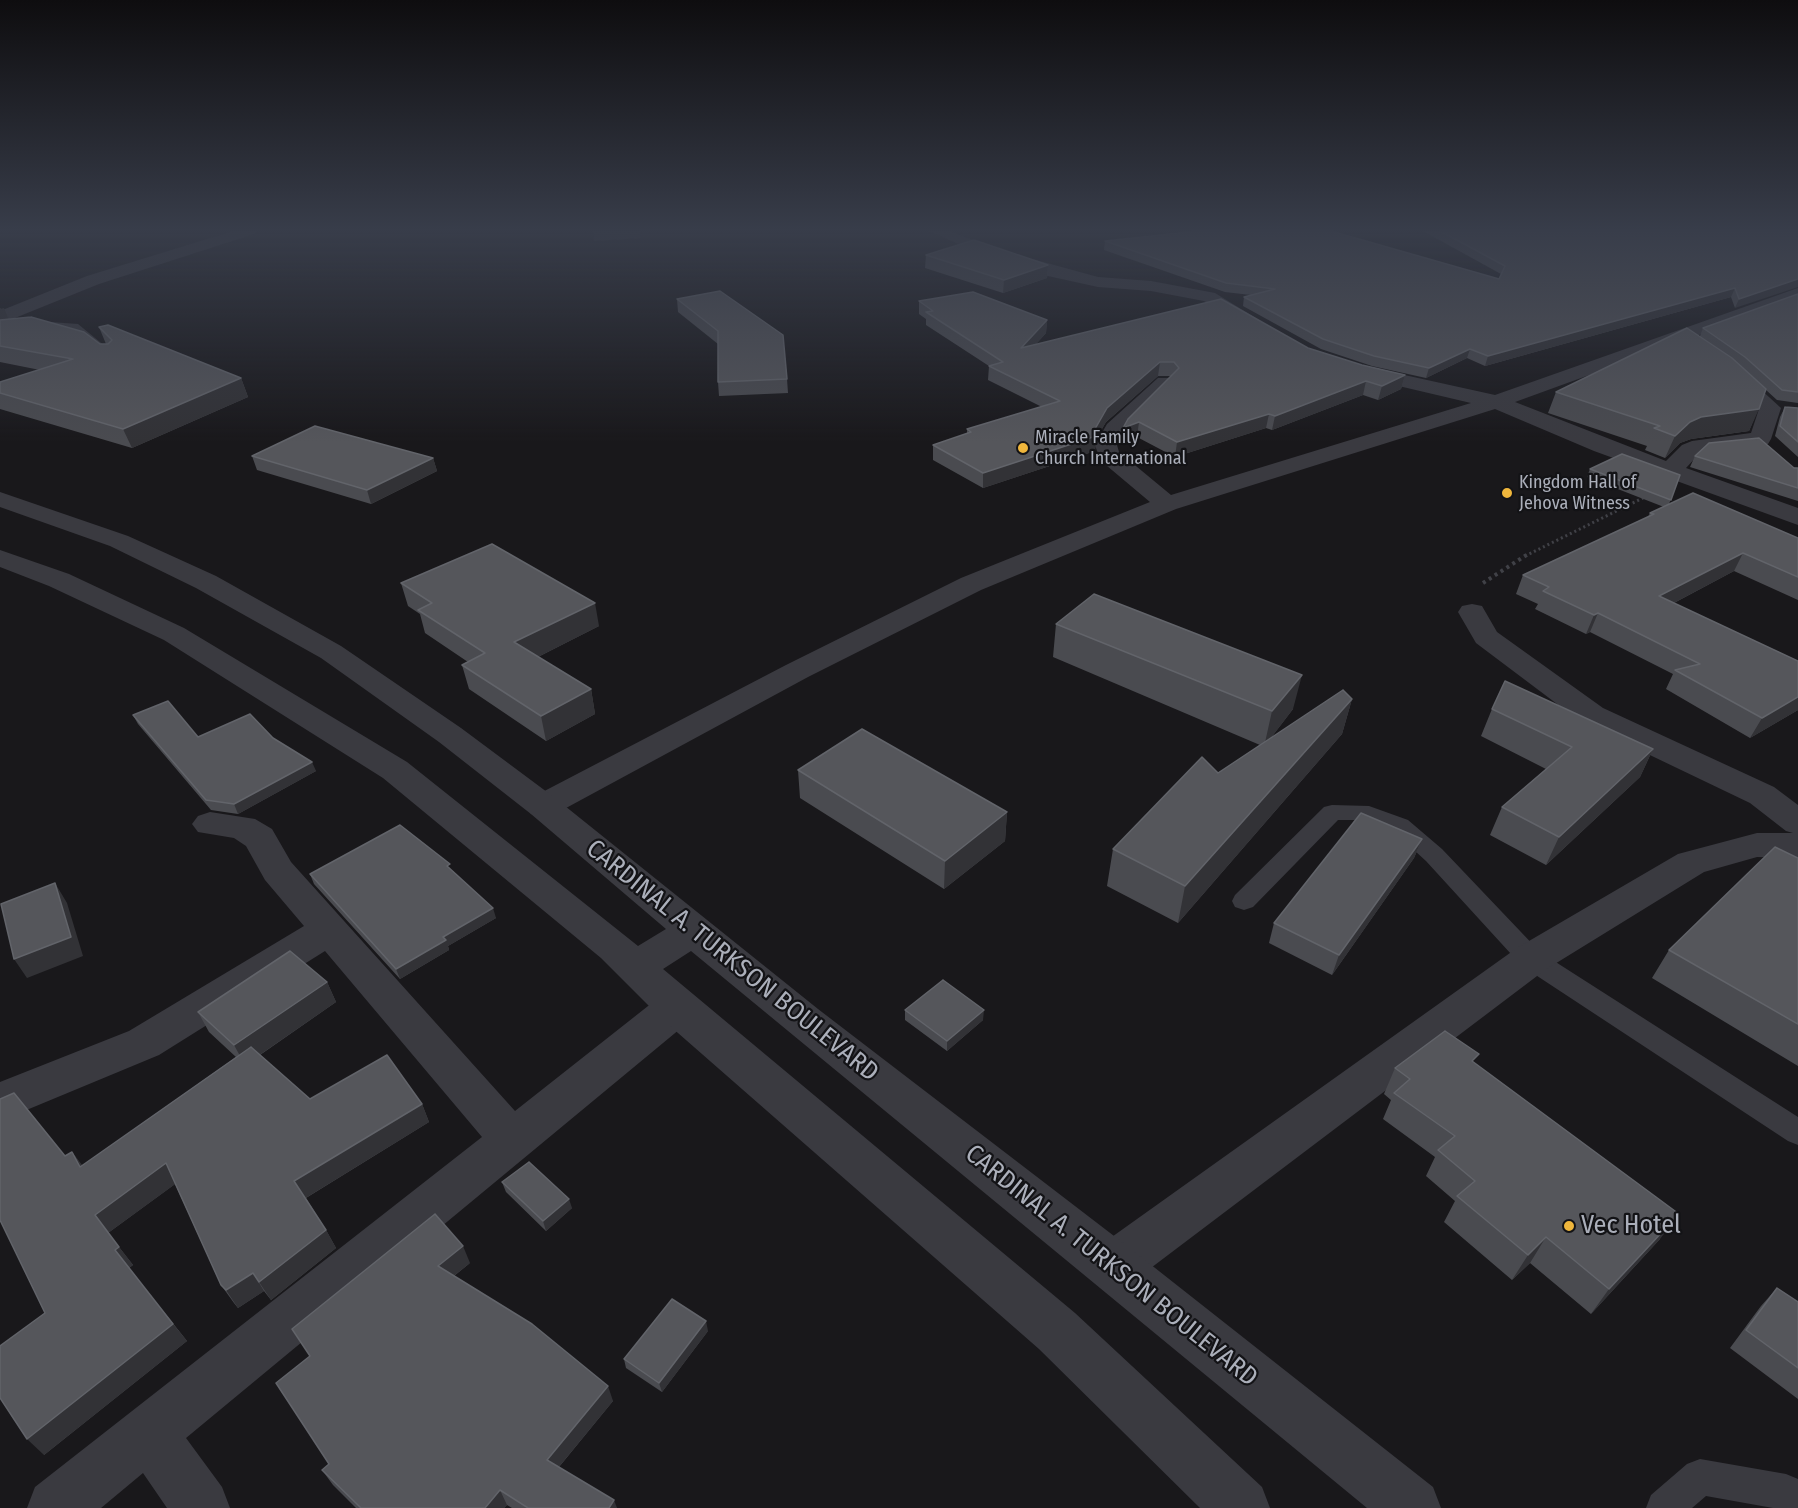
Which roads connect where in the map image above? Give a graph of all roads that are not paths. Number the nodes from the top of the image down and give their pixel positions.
1 (41, 301) edge
2 (1217, 301) edge
3 (1783, 301) edge
4 (0, 318) edge
5 (1271, 332) edge
6 (0, 333) edge
7 (1697, 348) junction
8 (111, 356) edge
9 (1345, 366) edge
10 (1165, 382) edge
11 (1496, 402) junction
12 (1670, 471) junction
13 (0, 499) edge
14 (1167, 504) junction
15 (1798, 516) edge
16 (0, 558) edge
17 (1472, 612) road end
18 (543, 806) junction
19 (1798, 823) edge
20 (210, 824) dead end
21 (1798, 846) edge
22 (1244, 901) dead end
23 (328, 930) junction
24 (693, 930) junction
25 (1531, 959) junction
26 (635, 968) junction
27 (677, 1007) junction
28 (0, 1102) edge
29 (1798, 1132) edge
30 (512, 1140) junction
31 (1113, 1266) junction
32 (149, 1433) junction
33 (1798, 1501) edge
34 (56, 1508) edge
35 (201, 1508) edge
36 (1241, 1508) edge
37 (1412, 1508) edge
38 (1664, 1508) edge

1 - 4 street
2 - 5 street
3 - 7 street
6 - 8 lane
7 - 11 street
7 - 12 street
9 - 11 street
10 - 14 street
11 - 12 street
11 - 14 street
12 - 15 street
13 - 18 street, CARDINAL A. TURKSON BOULEVARD
14 - 18 street
16 - 26 street
17 - 19 street
18 - 24 street, CARDINAL A. TURKSON BOULEVARD
20 - 23 street
21 - 25 street
22 - 25 lane
23 - 28 street
23 - 30 street
24 - 26 street
24 - 31 street, CARDINAL A. TURKSON BOULEVARD
25 - 29 lane
25 - 31 street
26 - 27 street
27 - 30 street
27 - 36 street
30 - 32 street
31 - 37 street, CARDINAL A. TURKSON BOULEVARD
32 - 34 street
32 - 35 street
33 - 38 lane

